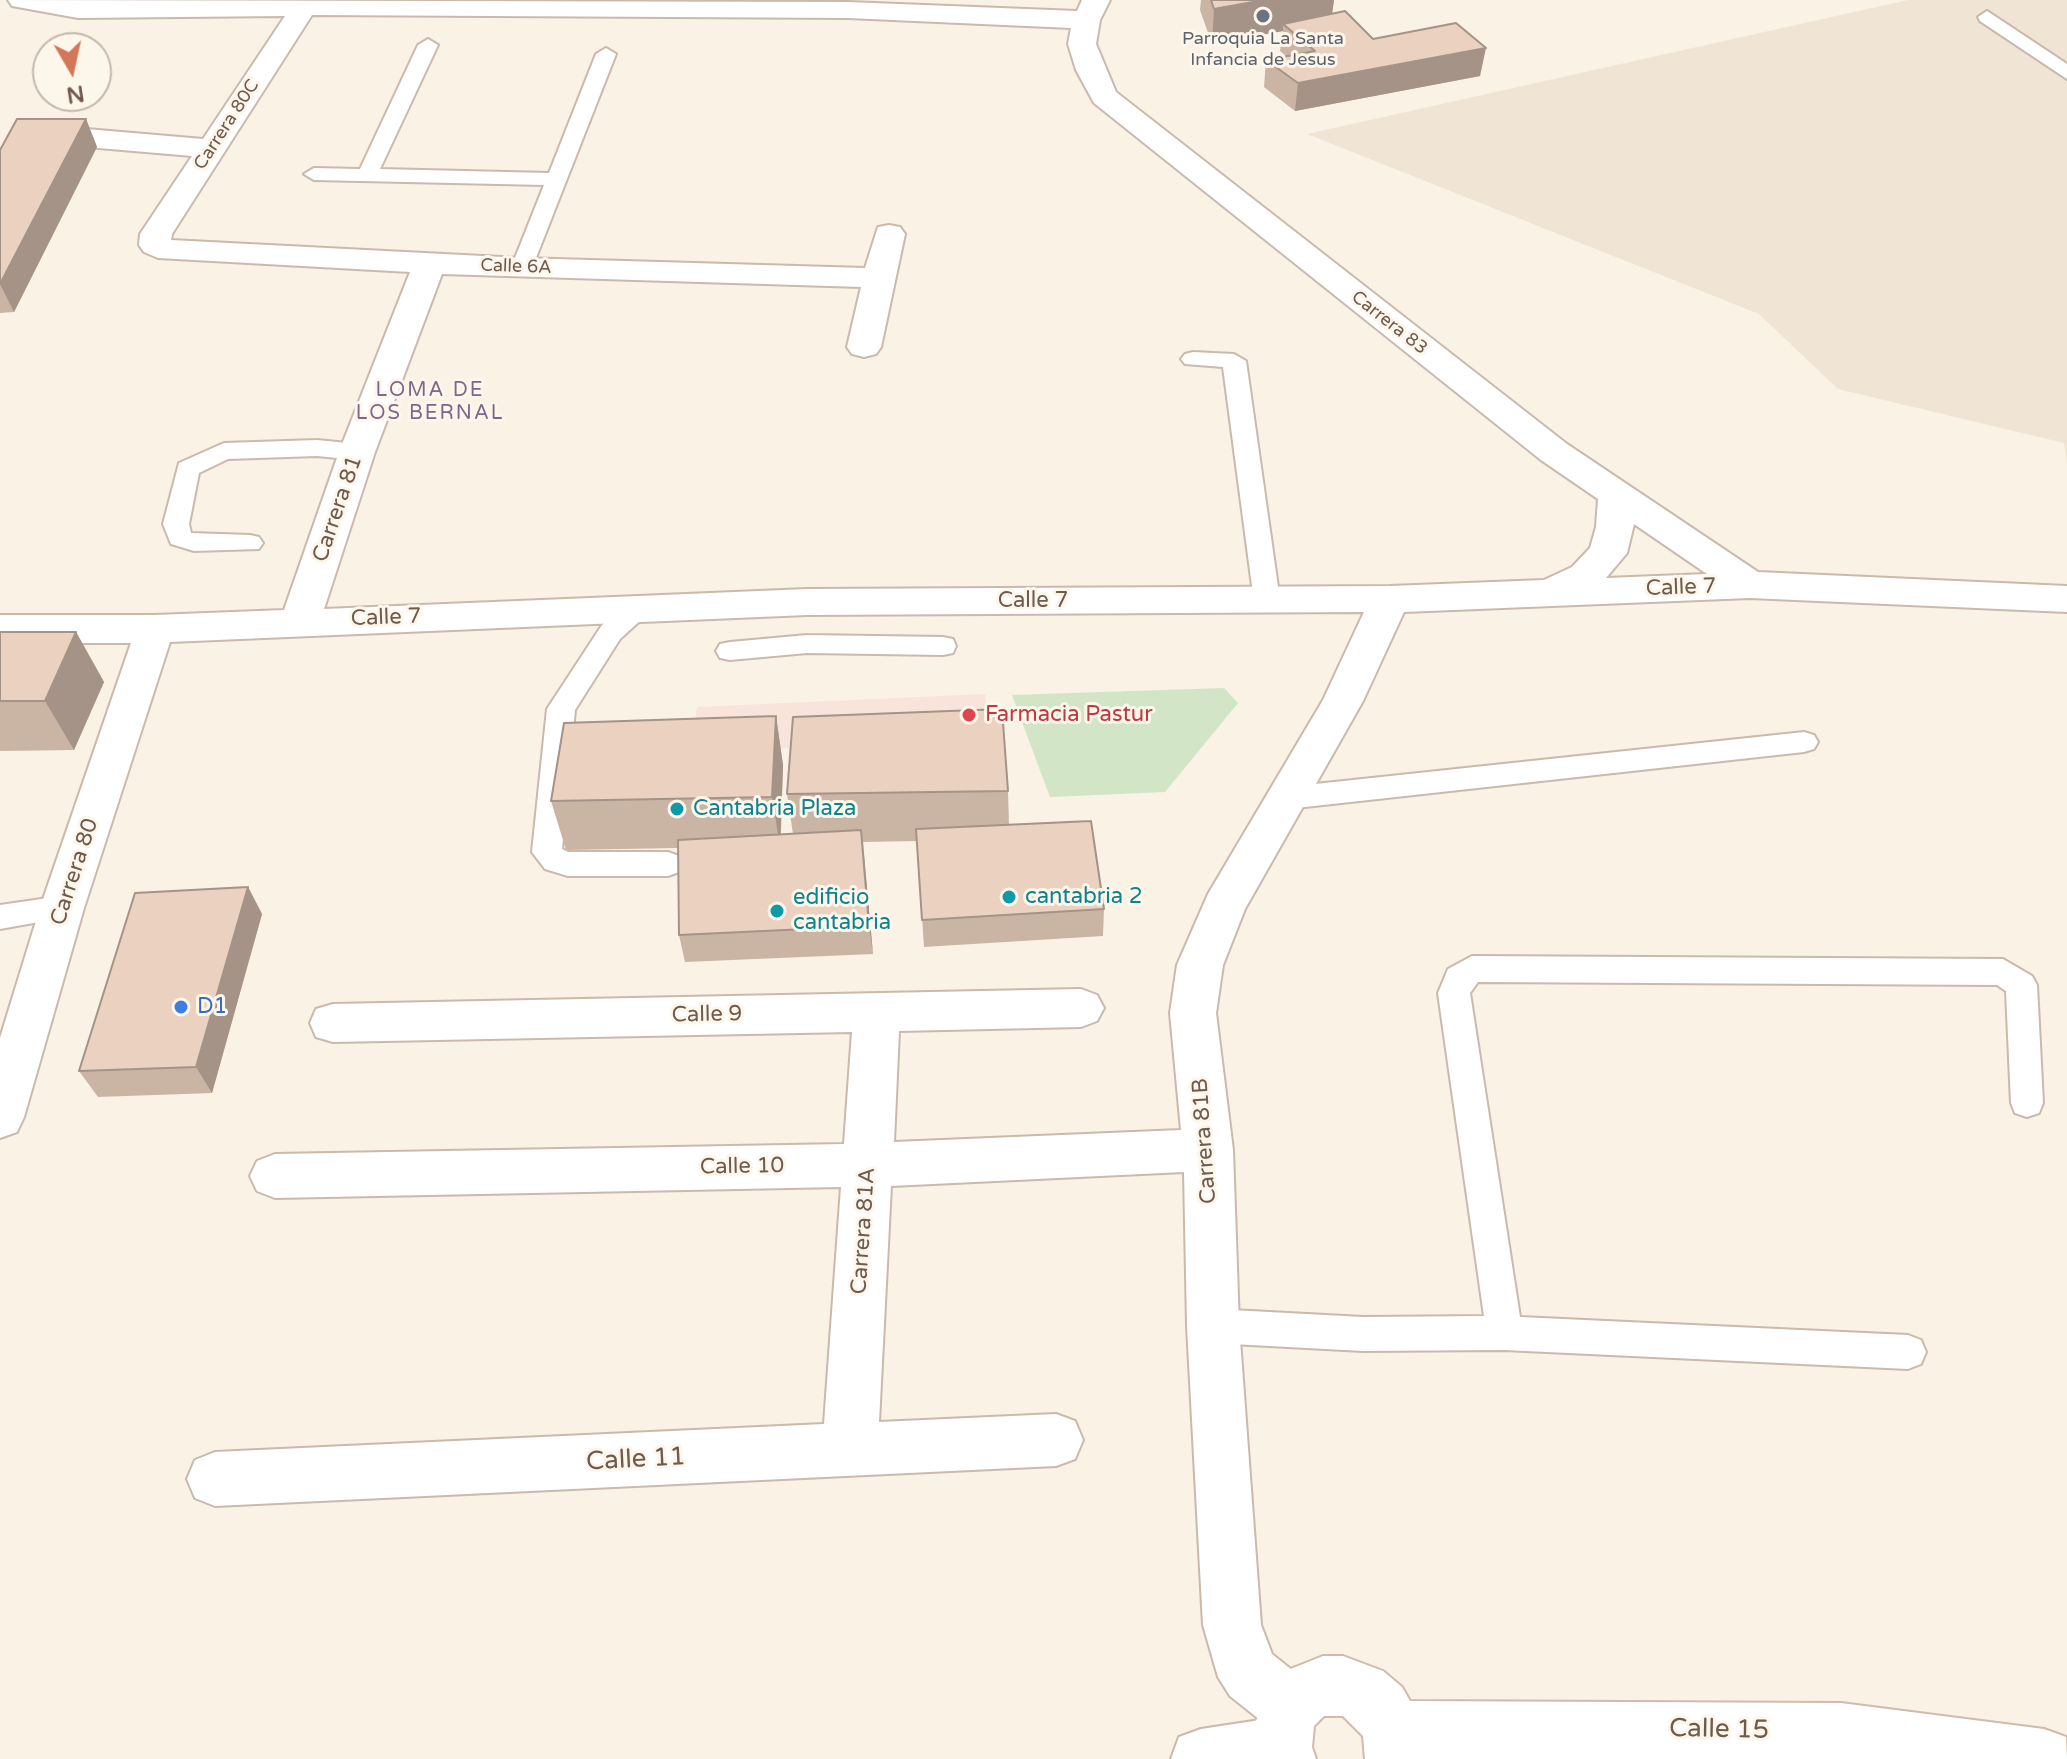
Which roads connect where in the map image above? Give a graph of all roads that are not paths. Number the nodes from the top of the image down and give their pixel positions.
1 (22, 0) edge
2 (849, 5) edge
3 (304, 7) junction
4 (1091, 10) edge
5 (1987, 17) dead end
6 (428, 45) dead end
7 (606, 54) dead end
8 (2067, 73) edge
9 (40, 134) edge
10 (211, 149) junction
11 (314, 174) dead end
12 (367, 175) junction
13 (557, 179) junction
14 (889, 234) dead end
15 (155, 245) joint
16 (430, 263) junction
17 (522, 268) junction
18 (879, 278) junction
19 (864, 347) dead end
20 (1193, 359) dead end
21 (357, 452) junction
22 (1616, 494) junction
23 (250, 543) dead end
24 (1750, 585) junction
25 (1551, 593) junction
26 (1390, 599) junction
27 (2067, 599) edge
28 (1267, 601) junction
29 (807, 602) junction
30 (640, 609) junction
31 (300, 621) junction
32 (0, 629) edge
33 (155, 629) junction
34 (807, 644) junction
35 (943, 646) dead end
36 (730, 651) dead end
37 (1804, 742) dead end
38 (1287, 798) junction
39 (668, 864) dead end
40 (62, 908) junction
41 (0, 917) edge
42 (1081, 1008) dead end
43 (877, 1012) junction
44 (333, 1023) dead end
45 (2027, 1103) dead end
46 (0, 1117) edge
47 (1208, 1150) junction
48 (868, 1165) junction
49 (275, 1176) dead end
50 (1213, 1326) junction
51 (1504, 1333) junction
52 (1908, 1352) dead end
53 (1056, 1440) dead end
54 (850, 1451) junction
55 (215, 1479) dead end
56 (1287, 1738) edge
57 (1394, 1745) edge
58 (1201, 1759) edge
59 (2044, 1759) edge

1 - 3 street
2 - 3 street
2 - 4 street
3 - 10 street, Carrera 80C
4 - 22 street, Carrera 83
5 - 8 lane
6 - 12 lane
7 - 13 lane
9 - 10 street
10 - 15 street, Carrera 80C
11 - 12 lane
12 - 13 lane
13 - 17 lane
14 - 18 street
15 - 16 street, Calle 6A
16 - 17 street, Calle 6A
16 - 21 street, Carrera 81
17 - 18 street, Calle 6A
18 - 19 street
20 - 28 lane
21 - 23 lane
21 - 31 street, Carrera 81
22 - 24 street, Carrera 83
22 - 25 street
24 - 25 street, Calle 7
24 - 27 street, Calle 7
25 - 26 street, Calle 7
26 - 28 street, Calle 7
26 - 38 street, Carrera 81B
28 - 29 street, Calle 7
29 - 30 street, Calle 7
29 - 34 lane
30 - 31 street, Calle 7
30 - 39 lane
31 - 33 street, Calle 7
32 - 33 street, Calle 7
33 - 40 street, Carrera 80
34 - 35 lane
34 - 36 lane
37 - 38 lane
38 - 47 street, Carrera 81B
40 - 41 lane
40 - 46 street, Carrera 80
42 - 43 street, Calle 9
43 - 44 street, Calle 9
43 - 48 street, Carrera 81A
45 - 51 lane
47 - 48 street, Calle 10
47 - 50 street, Carrera 81B
48 - 49 street, Calle 10
48 - 54 street, Carrera 81A
50 - 51 lane
50 - 56 street, Carrera 81B
51 - 52 lane
53 - 54 street, Calle 11
54 - 55 street, Calle 11
56 - 57 street
56 - 58 street
57 - 59 street, Calle 15

